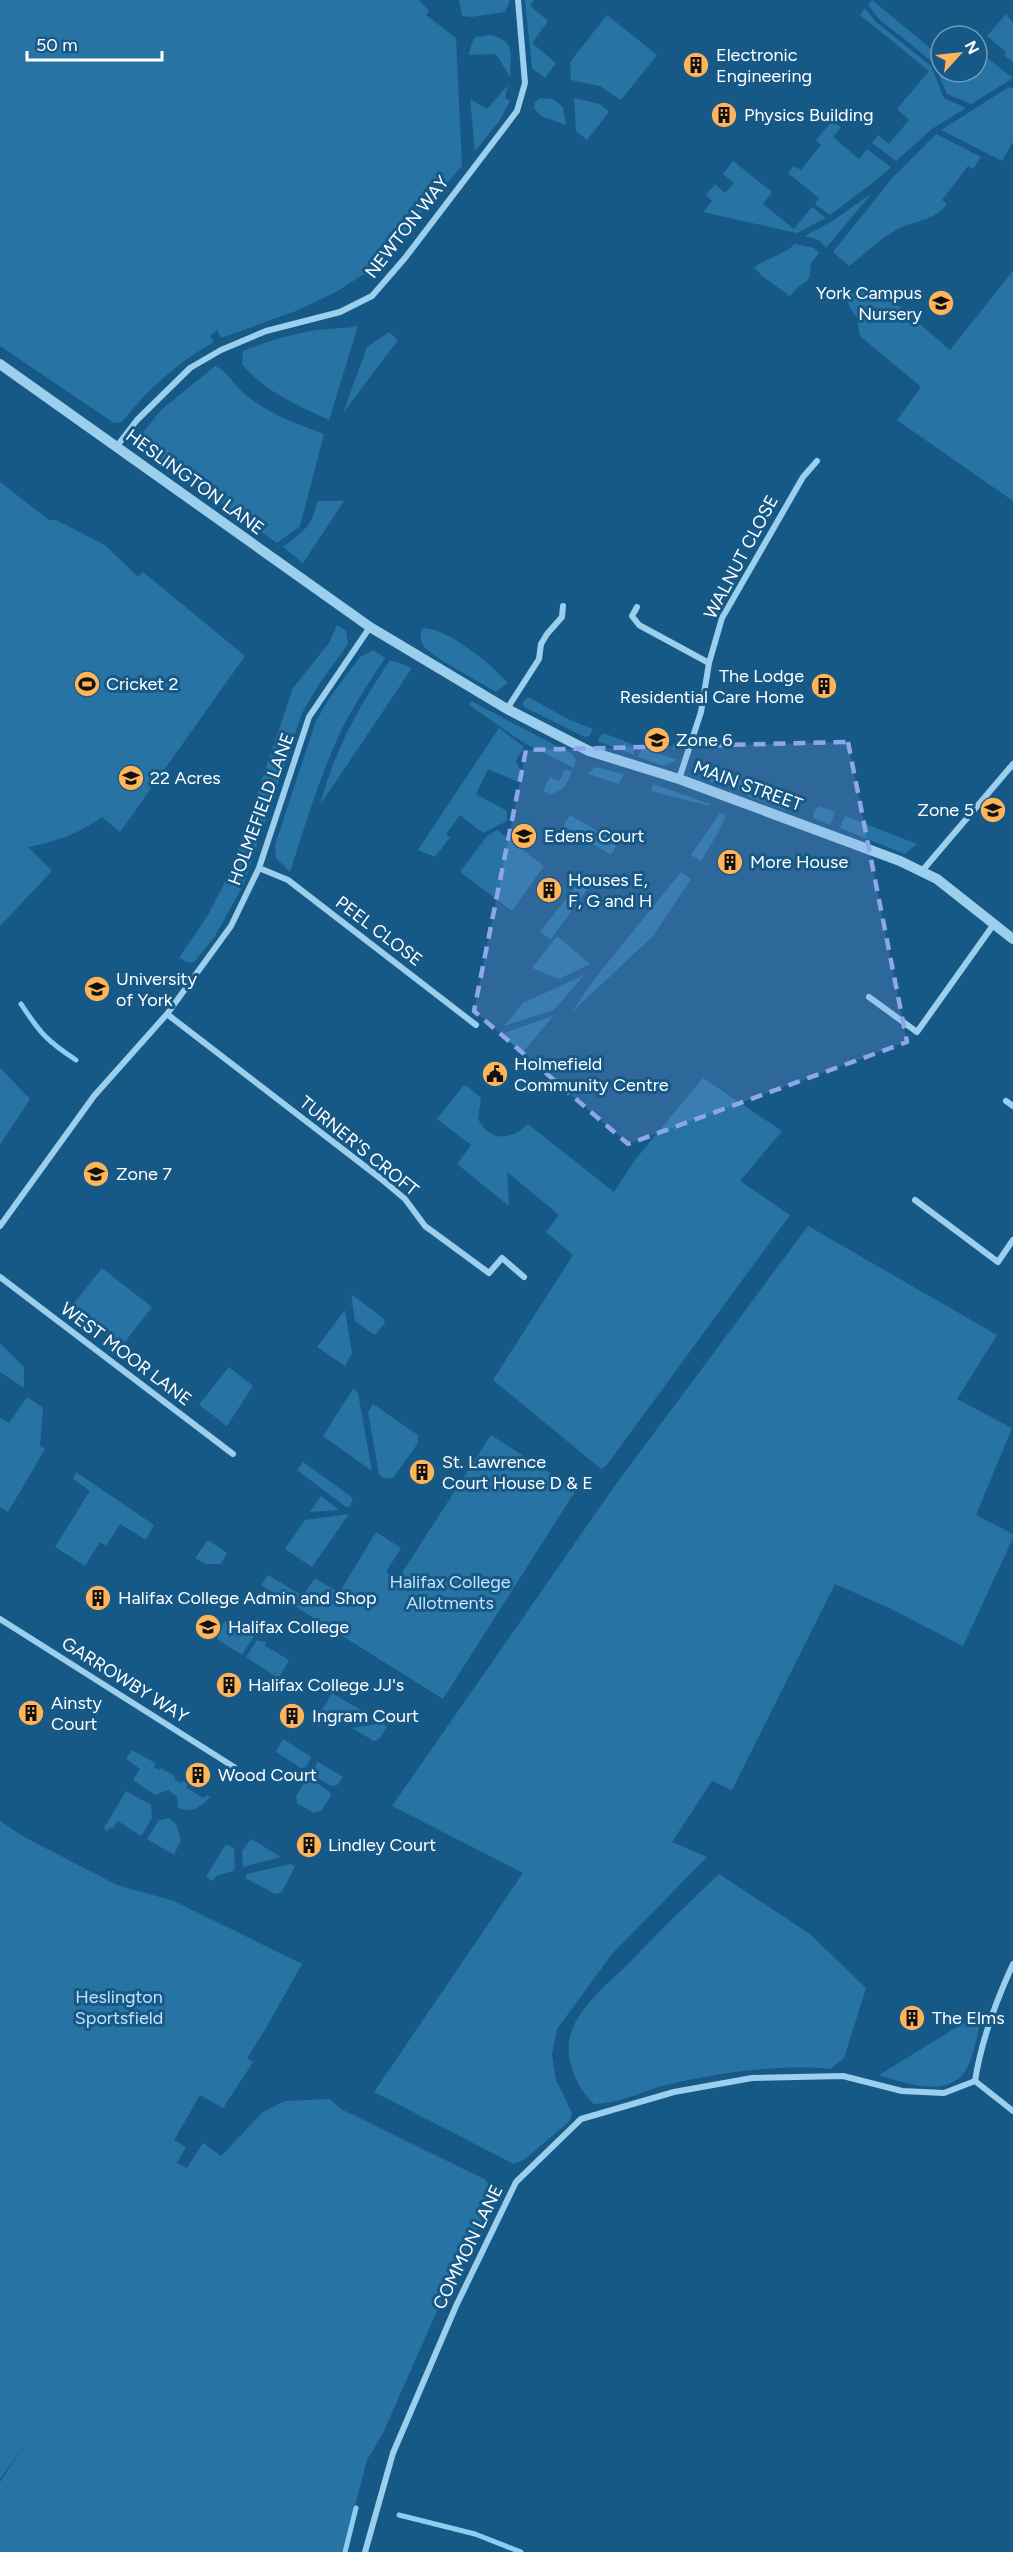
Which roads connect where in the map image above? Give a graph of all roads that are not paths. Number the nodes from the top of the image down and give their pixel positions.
1 (518, 0) edge
2 (0, 364) edge
3 (117, 446) junction
4 (817, 461) dead end
5 (563, 606) dead end
6 (637, 607) dead end
7 (370, 627) junction
8 (709, 663) junction
9 (507, 709) junction
10 (1013, 764) edge
11 (679, 779) junction
12 (259, 868) junction
13 (922, 871) junction
14 (995, 924) junction
15 (1013, 939) edge
16 (869, 997) dead end
17 (167, 1014) junction
18 (476, 1025) dead end
19 (1006, 1101) dead end
20 (1013, 1106) edge
21 (915, 1200) dead end
22 (0, 1226) edge
23 (1013, 1240) edge
24 (0, 1277) edge
25 (525, 1277) dead end
26 (233, 1454) dead end
27 (0, 1618) edge
28 (234, 1767) dead end
29 (1013, 1964) edge
30 (975, 2081) junction
31 (1013, 2111) edge
32 (365, 2552) edge

1 - 3 street, NEWTON WAY
2 - 3 street, HESLINGTON LANE
3 - 7 street, HESLINGTON LANE
4 - 8 street, WALNUT CLOSE
5 - 9 street
6 - 8 street
7 - 9 street, MAIN STREET
7 - 12 street, HOLMEFIELD LANE
8 - 11 street, WALNUT CLOSE
9 - 11 street, MAIN STREET
10 - 13 street
11 - 13 street, MAIN STREET
12 - 17 street, HOLMEFIELD LANE
12 - 18 street, PEEL CLOSE
13 - 14 street, MAIN STREET
14 - 15 street, MAIN STREET
14 - 16 street
17 - 22 street, HOLMEFIELD LANE
17 - 25 street, TURNER'S CROFT
19 - 20 street
21 - 23 street
24 - 26 street, WEST MOOR LANE
27 - 28 street, GARROWBY WAY
29 - 30 street
30 - 31 street
30 - 32 street, COMMON LANE

